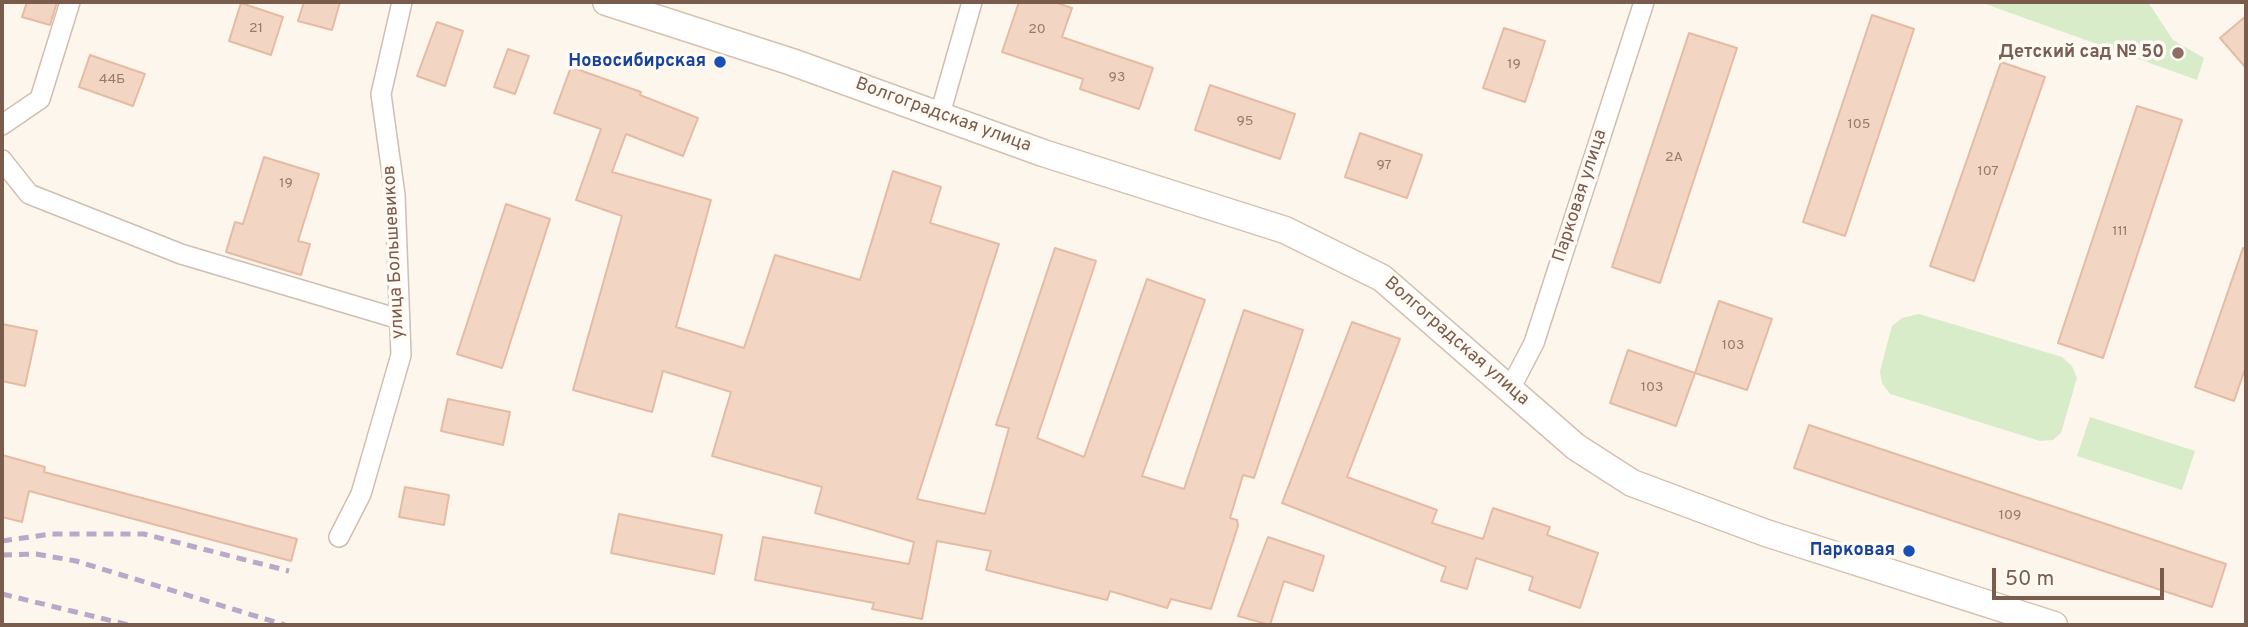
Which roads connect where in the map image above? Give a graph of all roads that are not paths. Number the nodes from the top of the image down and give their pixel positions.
1 (70, 2) edge
2 (402, 2) edge
3 (606, 2) edge
4 (972, 2) edge
5 (1644, 2) edge
6 (940, 114) junction
7 (2, 125) edge
8 (2, 160) edge
9 (399, 319) junction
10 (1511, 387) junction
11 (339, 537) dead end
12 (2054, 625) edge

1 - 7 street
2 - 9 street, улица Большевиков
3 - 6 street, Волгоградская улица
4 - 6 street
5 - 10 street, Парковая улица
6 - 10 street, Волгоградская улица
8 - 9 street
9 - 11 street, улица Большевиков
10 - 12 street, Волгоградская улица

